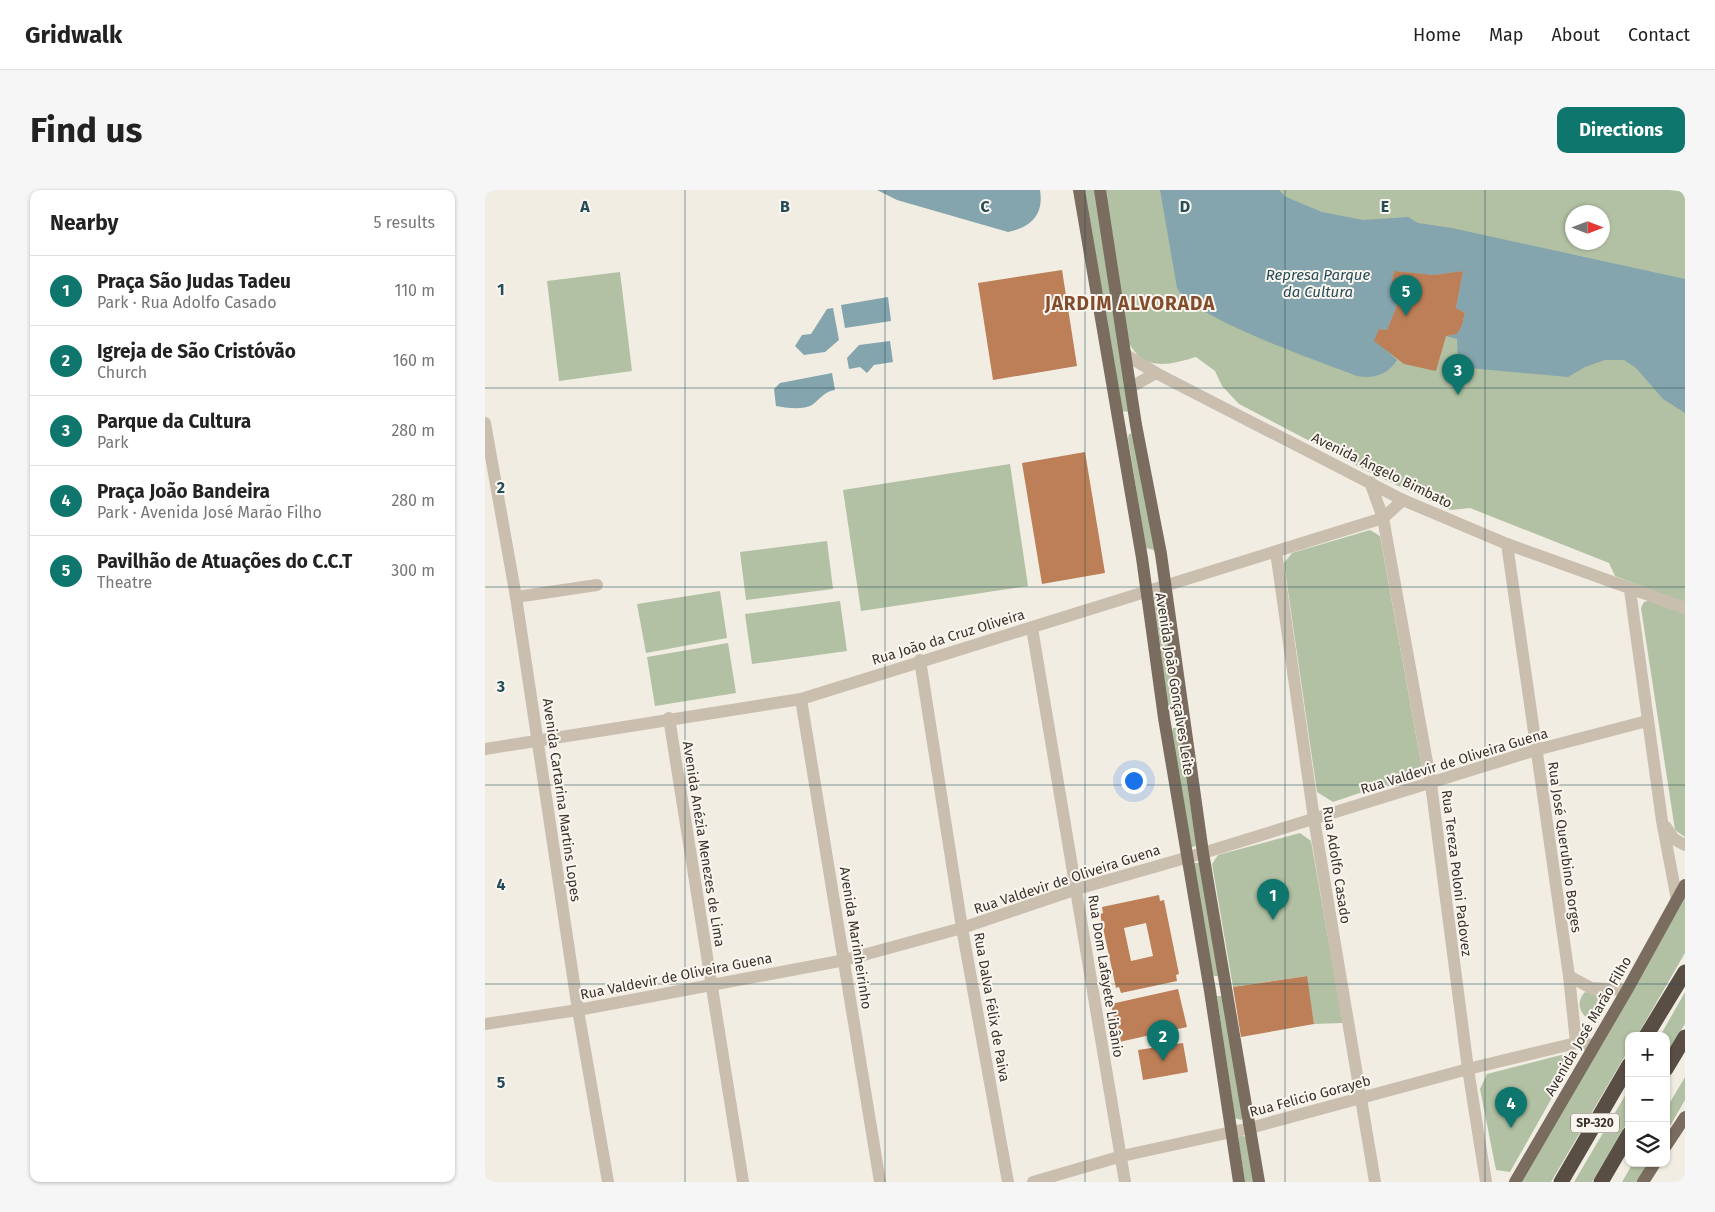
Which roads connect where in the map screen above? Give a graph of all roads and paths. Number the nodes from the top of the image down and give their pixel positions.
1 (1079, 190) edge
2 (1100, 190) edge
3 (1126, 355) junction
4 (1156, 373) junction
5 (1131, 387) junction
6 (485, 423) edge
7 (487, 450) edge
8 (1370, 482) junction
9 (1403, 500) junction
10 (1383, 518) junction
11 (1507, 544) junction
12 (1276, 552) junction
13 (1161, 554) junction
14 (1141, 558) junction
15 (597, 585) dead end
16 (1166, 587) junction
17 (1630, 590) junction
18 (1146, 594) junction
19 (516, 597) junction
20 (1685, 608) edge
21 (1033, 628) junction
22 (921, 660) junction
23 (801, 698) junction
24 (1183, 716) junction
25 (669, 718) junction
26 (1164, 718) junction
27 (1647, 721) junction
28 (539, 740) junction
29 (485, 749) edge
30 (1536, 750) junction
31 (1431, 784) junction
32 (1314, 819) junction
33 (1662, 821) junction
34 (1685, 845) edge
35 (1203, 853) junction
36 (1188, 857) junction
37 (1685, 885) edge
38 (1077, 889) junction
39 (1677, 900) junction
40 (962, 928) junction
41 (845, 960) junction
42 (1685, 972) edge
43 (1569, 976) junction
44 (711, 984) junction
45 (1227, 988) junction
46 (1627, 990) junction
47 (1210, 991) junction
48 (578, 1010) junction
49 (485, 1024) edge
50 (1648, 1032) edge
51 (1685, 1037) edge
52 (1576, 1042) junction
53 (1595, 1045) junction
54 (1670, 1062) edge
55 (1467, 1068) junction
56 (1625, 1072) edge
57 (1360, 1098) junction
58 (1685, 1117) edge
59 (1250, 1128) junction
60 (1231, 1131) junction
61 (1670, 1140) edge
62 (1625, 1141) edge
63 (1122, 1156) junction
64 (1652, 1167) edge
65 (608, 1182) edge
66 (743, 1182) edge
67 (880, 1182) edge
68 (1008, 1182) edge
69 (1033, 1182) edge
70 (1125, 1182) edge
71 (1239, 1182) edge
72 (1259, 1182) edge
73 (1375, 1182) edge
74 (1485, 1182) edge
75 (1515, 1182) edge
76 (1561, 1182) edge
77 (1601, 1182) edge
78 (1643, 1182) edge

1 - 14 main road, Avenida João Gonçalves Leite
2 - 3 main road, Avenida João Gonçalves Leite
3 - 4 street, Avenida Ângelo Bimbato
3 - 5 main road, Avenida João Gonçalves Leite
4 - 5 street
4 - 8 street, Avenida Ângelo Bimbato
5 - 13 main road, Avenida João Gonçalves Leite
6 - 7 street, Avenida Cartarina Martins Lopes
7 - 19 street, Avenida Cartarina Martins Lopes
8 - 9 street, Avenida Ângelo Bimbato
8 - 10 street, Rua Tereza Poloni Padovez
9 - 10 street, Rua João da Cruz Oliveira
9 - 11 street, Avenida Ângelo Bimbato
10 - 12 street, Rua João da Cruz Oliveira
10 - 31 street, Rua Tereza Poloni Padovez
11 - 17 street, Avenida Ângelo Bimbato
11 - 30 street, Rua José Querubino Borges
12 - 16 street, Rua João da Cruz Oliveira
12 - 32 street, Rua Adolfo Casado
13 - 14 main road
13 - 16 main road, Avenida João Gonçalves Leite
14 - 18 main road, Avenida João Gonçalves Leite
15 - 19 street
16 - 18 street, Rua João da Cruz Oliveira
16 - 24 main road, Avenida João Gonçalves Leite
17 - 20 street, Avenida Ângelo Bimbato
17 - 27 street
18 - 21 street, Rua João da Cruz Oliveira
18 - 26 main road, Avenida João Gonçalves Leite
19 - 28 street, Avenida Cartarina Martins Lopes
21 - 22 street, Rua João da Cruz Oliveira
21 - 38 street, Rua Dom Lafayete Libânio
22 - 23 street, Rua João da Cruz Oliveira
22 - 40 street, Rua Dalva Félix de Paiva
23 - 25 street, Rua João da Cruz Oliveira
23 - 41 street, Avenida Marinheirinho
24 - 26 main road
24 - 35 main road, Avenida João Gonçalves Leite
25 - 28 street, Rua João da Cruz Oliveira
25 - 44 street, Avenida Anézia Menezes de Lima
26 - 36 main road, Avenida João Gonçalves Leite
27 - 30 street, Rua Valdevir de Oliveira Guena
27 - 33 street
28 - 29 street, Rua João da Cruz Oliveira
28 - 48 street, Avenida Cartarina Martins Lopes
30 - 31 street, Rua Valdevir de Oliveira Guena
30 - 43 street, Rua José Querubino Borges
31 - 32 street, Rua Valdevir de Oliveira Guena
31 - 55 street, Rua Tereza Poloni Padovez
32 - 35 street, Rua Valdevir de Oliveira Guena
32 - 57 street, Rua Adolfo Casado
33 - 34 street
33 - 39 street
35 - 36 street, Rua Valdevir de Oliveira Guena
35 - 45 main road, Avenida João Gonçalves Leite
36 - 38 street, Rua Valdevir de Oliveira Guena
36 - 47 main road, Avenida João Gonçalves Leite
37 - 39 main road, Avenida José Marão Filho
38 - 40 street, Rua Valdevir de Oliveira Guena
38 - 63 street, Rua Dom Lafayete Libânio
39 - 46 main road, Avenida José Marão Filho
40 - 41 street, Rua Valdevir de Oliveira Guena
40 - 68 street, Rua Dalva Félix de Paiva
41 - 44 street, Rua Valdevir de Oliveira Guena
41 - 67 street, Avenida Marinheirinho
42 - 50 highway
43 - 46 street
43 - 52 street, Rua José Querubino Borges
44 - 48 street, Rua Valdevir de Oliveira Guena
44 - 66 street, Avenida Anézia Menezes de Lima
45 - 47 main road
45 - 59 main road, Avenida João Gonçalves Leite
46 - 53 main road, Avenida José Marão Filho
47 - 60 main road, Avenida João Gonçalves Leite
48 - 49 street, Rua Valdevir de Oliveira Guena
48 - 65 street, Avenida Cartarina Martins Lopes
51 - 54 highway
52 - 53 street, Rua Felicio Gorayeb
52 - 55 street, Rua Felicio Gorayeb
53 - 75 main road, Avenida José Marão Filho
55 - 57 street, Rua Felicio Gorayeb
55 - 74 street, Rua Tereza Poloni Padovez
56 - 76 highway, SP-320
57 - 59 street, Rua Felicio Gorayeb
57 - 73 street, Rua Adolfo Casado
58 - 61 main road
59 - 60 street, Rua Felicio Gorayeb
59 - 72 main road, Avenida João Gonçalves Leite
60 - 63 street, Rua Felicio Gorayeb
60 - 71 main road, Avenida João Gonçalves Leite
62 - 77 highway, SP-320
63 - 69 street, Rua Felicio Gorayeb
63 - 70 street, Rua Dom Lafayete Libânio
64 - 78 main road

